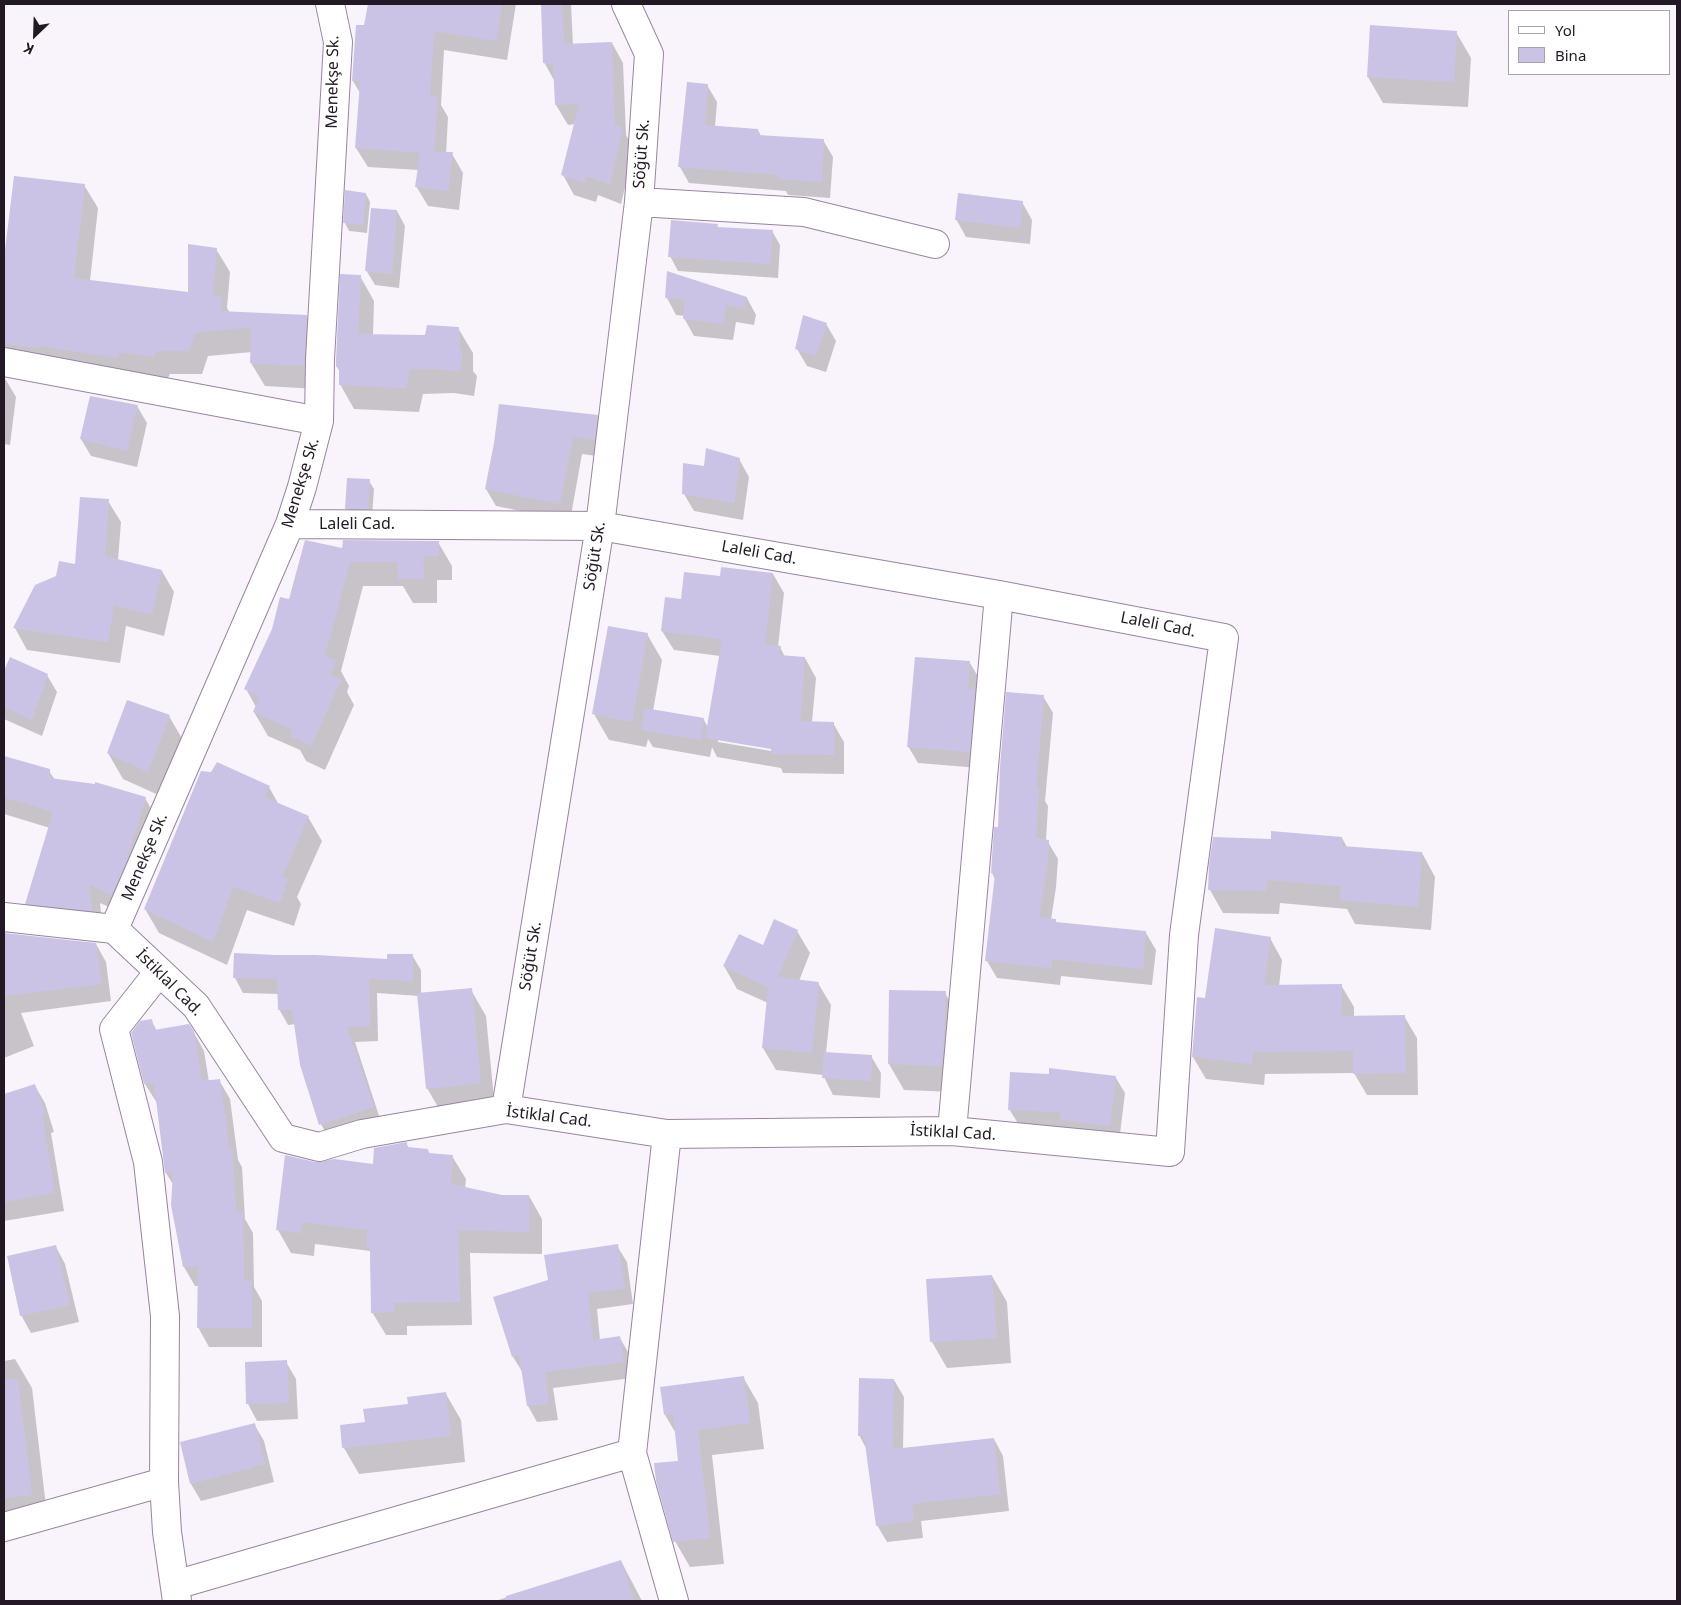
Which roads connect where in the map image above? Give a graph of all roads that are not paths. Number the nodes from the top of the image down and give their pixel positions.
1 (330, 4) edge
2 (626, 4) edge
3 (639, 202) junction
4 (935, 244) dead end
5 (4, 362) edge
6 (319, 421) junction
7 (290, 524) junction
8 (600, 526) junction
9 (999, 595) junction
10 (4, 917) edge
11 (114, 929) junction
12 (159, 972) junction
13 (506, 1109) junction
14 (952, 1130) junction
15 (667, 1134) junction
16 (1170, 1152) joint
17 (632, 1453) junction
18 (164, 1482) junction
19 (4, 1527) edge
20 (176, 1593) edge
21 (674, 1601) edge

1 - 6 street, Menekşe Sk.
2 - 3 street, Söğüt Sk.
3 - 4 street
3 - 8 street, Söğüt Sk.
5 - 6 street
6 - 7 street, Menekşe Sk.
7 - 8 street, Laleli Cad.
7 - 11 street, Menekşe Sk.
8 - 9 street, Laleli Cad.
8 - 13 street, Söğüt Sk.
9 - 14 street
9 - 16 street, Laleli Cad.
10 - 11 street
11 - 12 street, İstiklal Cad.
12 - 13 street, İstiklal Cad.
12 - 18 street
13 - 15 street, İstiklal Cad.
14 - 15 street, İstiklal Cad.
14 - 16 street, İstiklal Cad.
15 - 17 street
17 - 20 street
17 - 21 street
18 - 19 street
18 - 20 street

